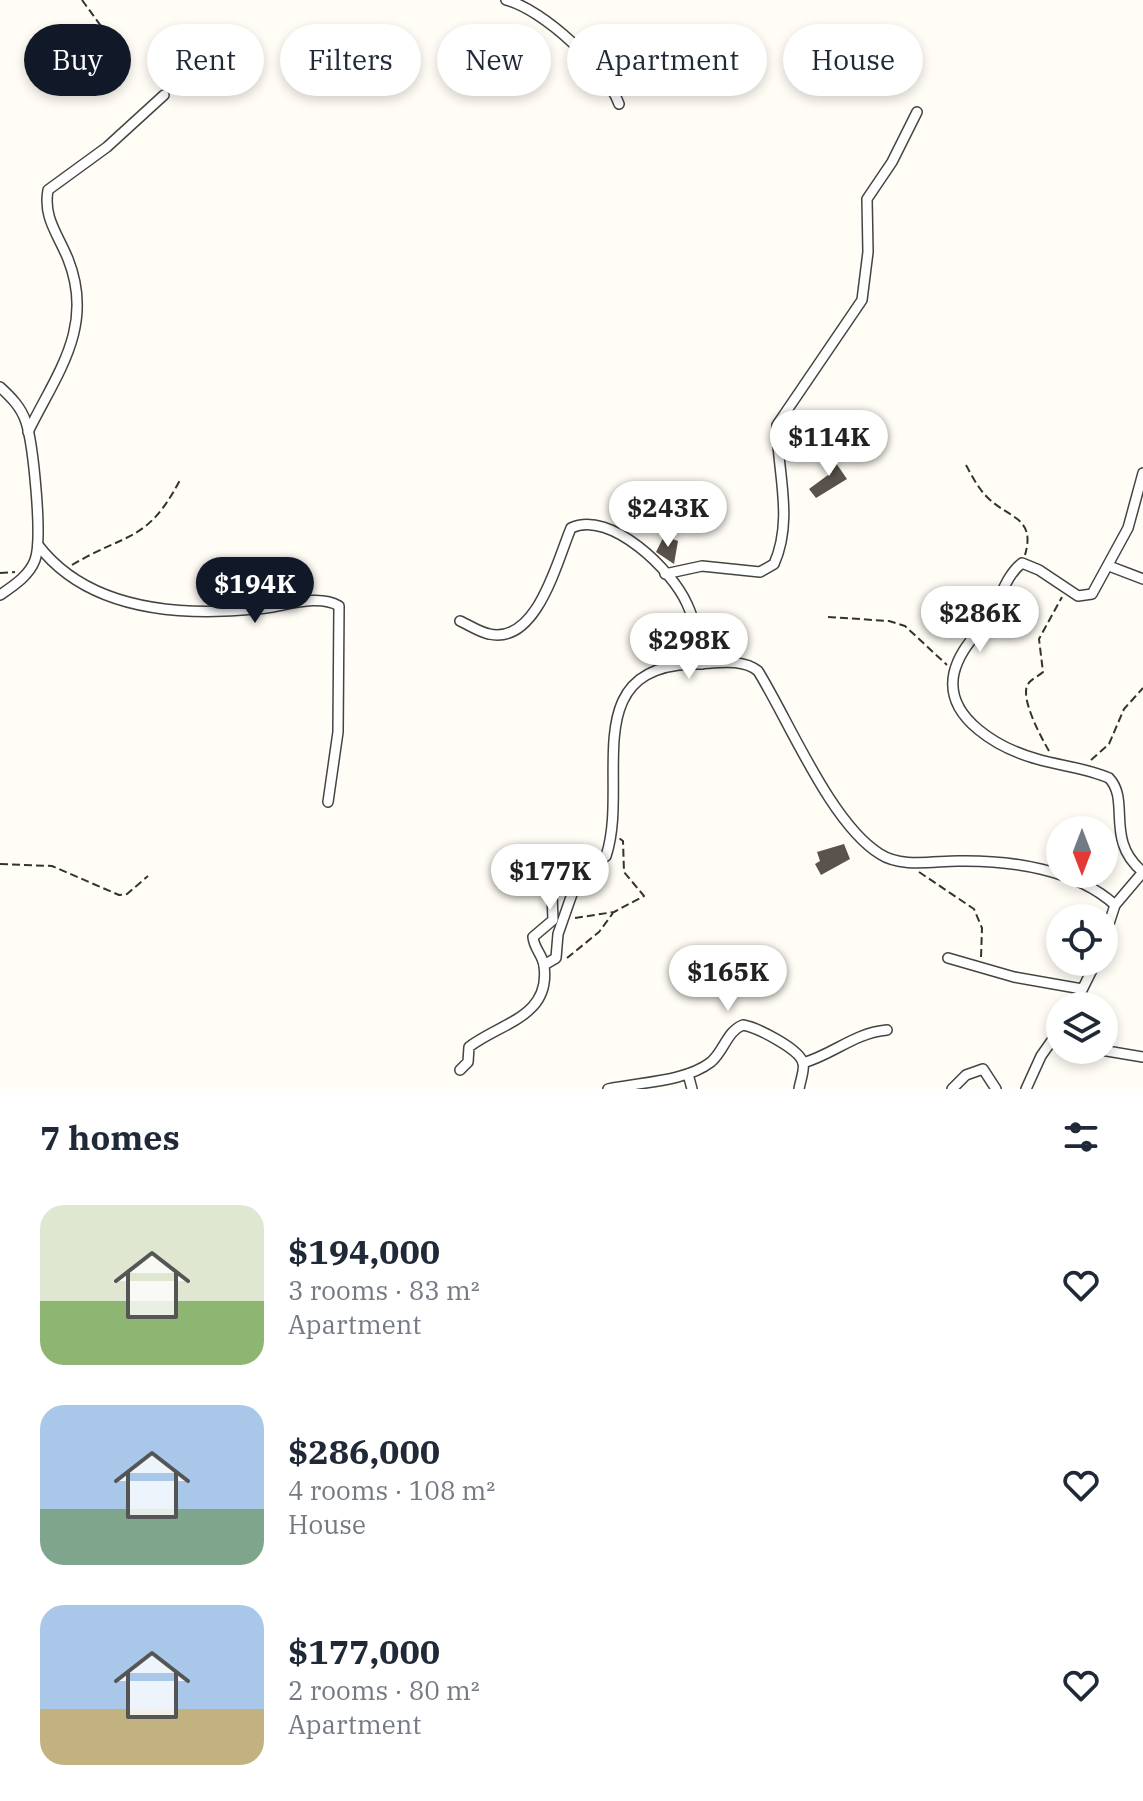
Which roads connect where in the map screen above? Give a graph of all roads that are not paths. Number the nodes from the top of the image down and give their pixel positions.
1 (506, 0) edge
2 (163, 96) edge
3 (619, 104) dead end
4 (917, 112) dead end
5 (0, 387) edge
6 (28, 432) junction
7 (1143, 473) edge
8 (38, 545) junction
9 (1109, 566) junction
10 (665, 574) junction
11 (1143, 579) edge
12 (0, 595) edge
13 (460, 621) dead end
14 (702, 664) junction
15 (328, 802) dead end
16 (1142, 875) edge
17 (578, 877) junction
18 (1114, 904) edge
19 (1116, 904) edge
20 (948, 958) dead end
21 (549, 963) junction
22 (1089, 976) edge
23 (1082, 989) junction
24 (1081, 992) edge
25 (887, 1030) dead end
26 (1046, 1049) edge
27 (1118, 1053) edge
28 (1143, 1057) edge
29 (803, 1063) junction
30 (460, 1070) dead end
31 (688, 1074) junction
32 (608, 1089) edge
33 (692, 1089) edge
34 (799, 1089) edge
35 (952, 1089) edge
36 (996, 1089) edge
37 (1026, 1089) edge

1 - 3 street
2 - 6 street
4 - 10 street
5 - 6 street
6 - 8 street
7 - 9 street
8 - 12 street
8 - 15 street
9 - 11 street
9 - 16 street
10 - 13 street
10 - 14 street
14 - 17 street
14 - 18 street
16 - 19 street
17 - 21 street
17 - 21 street
20 - 23 street
21 - 30 street
22 - 23 street
23 - 24 street
25 - 29 street
26 - 37 street
27 - 28 street
29 - 31 street
29 - 34 street
31 - 32 street
31 - 33 street
35 - 36 street

